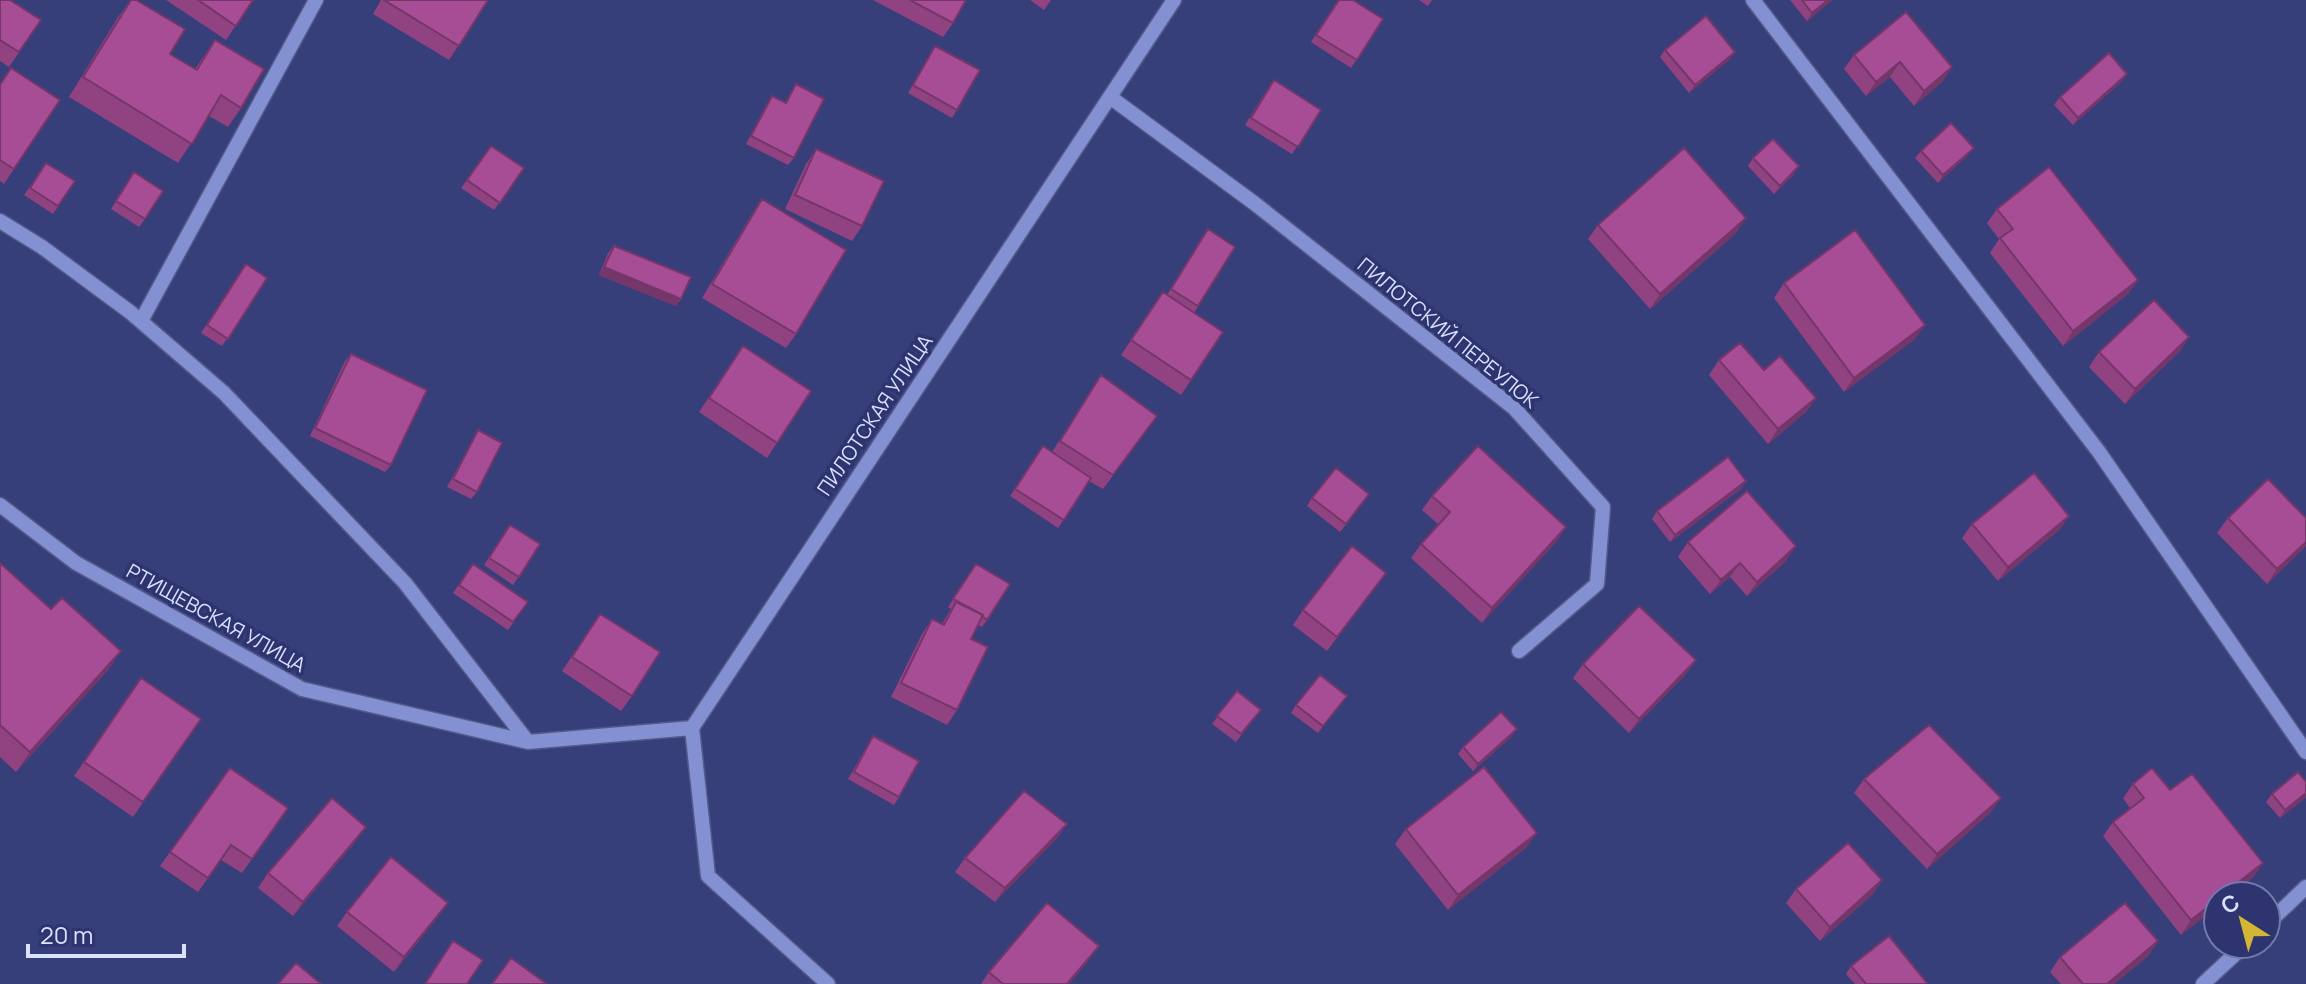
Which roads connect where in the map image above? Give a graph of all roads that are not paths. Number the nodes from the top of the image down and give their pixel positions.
1 (316, 0) edge
2 (1174, 0) edge
3 (1753, 0) edge
4 (1110, 97) junction
5 (0, 221) edge
6 (141, 321) junction
7 (0, 505) edge
8 (1519, 651) dead end
9 (692, 728) junction
10 (528, 742) junction
11 (2306, 752) edge
12 (2306, 887) edge
13 (2282, 910) edge
14 (2229, 960) edge
15 (828, 984) edge
16 (2203, 984) edge

1 - 6 street
2 - 4 street, ПИЛОТСКАЯ УЛИЦА
3 - 11 street
4 - 8 street, ПИЛОТСКИЙ ПЕРЕУЛОК
4 - 9 street, ПИЛОТСКАЯ УЛИЦА
5 - 6 street
6 - 10 street
7 - 10 street, РТИЩЕВСКАЯ УЛИЦА
9 - 10 street, РТИЩЕВСКАЯ УЛИЦА
9 - 15 street
12 - 13 street
14 - 16 street

